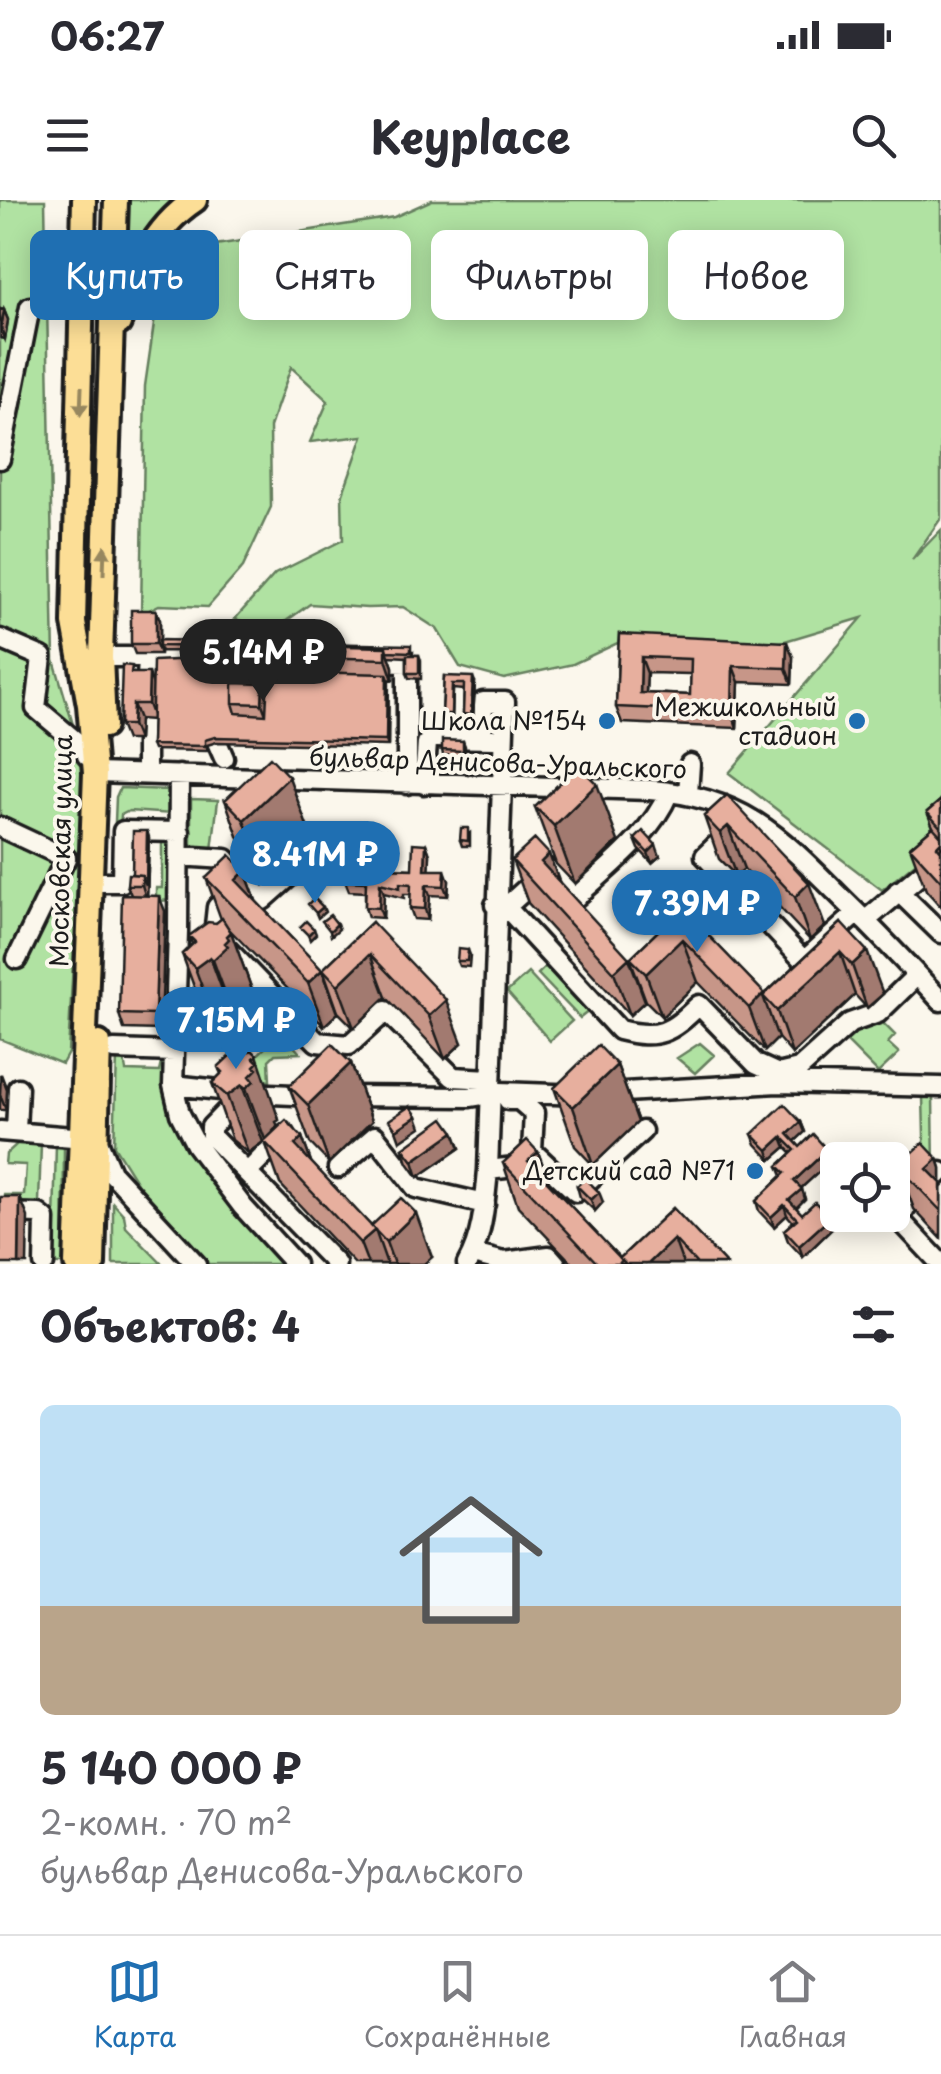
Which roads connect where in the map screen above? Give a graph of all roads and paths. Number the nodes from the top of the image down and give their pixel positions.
1 (84, 200) edge
2 (116, 200) edge
3 (194, 200) edge
4 (30, 307) dead end
5 (110, 354) junction
6 (0, 459) edge
7 (0, 639) edge
8 (101, 657) junction
9 (155, 658) edge
10 (254, 659) edge
11 (350, 662) edge
12 (147, 680) edge
13 (218, 709) edge
14 (146, 727) dead end
15 (482, 739) junction
16 (504, 739) junction
17 (224, 758) junction
18 (690, 764) dead end
19 (98, 767) junction
20 (146, 774) junction
21 (179, 775) junction
22 (202, 776) junction
23 (240, 777) junction
24 (415, 784) junction
25 (504, 785) junction
26 (678, 793) junction
27 (746, 816) junction
28 (0, 828) edge
29 (180, 832) junction
30 (334, 838) dead end
31 (179, 856) junction
32 (941, 857) edge
33 (245, 880) junction
34 (100, 882) junction
35 (898, 891) junction
36 (501, 906) junction
37 (861, 917) junction
38 (178, 932) junction
39 (941, 933) edge
40 (214, 935) junction
41 (17, 959) dead end
42 (917, 975) junction
43 (271, 994) junction
44 (941, 1001) edge
45 (228, 1038) dead end
46 (114, 1050) dead end
47 (174, 1052) junction
48 (173, 1085) junction
49 (941, 1087) edge
50 (18, 1088) dead end
51 (490, 1091) junction
52 (238, 1099) edge
53 (290, 1129) edge
54 (8, 1131) edge
55 (642, 1131) dead end
56 (88, 1137) junction
57 (532, 1151) junction
58 (338, 1168) dead end
59 (488, 1170) junction
60 (941, 1172) edge
61 (247, 1173) junction
62 (485, 1204) junction
63 (0, 1213) edge
64 (470, 1259) edge
65 (44, 1264) edge
66 (76, 1264) edge
67 (93, 1264) edge
68 (196, 1264) edge
69 (295, 1264) edge
70 (336, 1264) edge
71 (556, 1264) edge
72 (940, 1264) edge

1 -> 19 main road, Московская улица
2 - 5 main road, Московская улица
3 - 5 main road
4 - 6 street
8 -> 5 main road, Московская улица
7 - 19 street
8 - 12 street
8 - 19 main road, Московская улица
9 - 10 street
11 - 24 street
13 - 17 street
14 - 20 street
15 - 16 street
15 - 16 street
15 - 24 street
16 - 25 street
17 - 22 street
17 - 23 street
18 - 26 street
19 - 20 street, бульвар Денисова-Уральского
19 - 34 main road, Московская улица
19 - 56 main road, Московская улица
20 - 21 street, бульвар Денисова-Уральского
21 - 22 street, бульвар Денисова-Уральского
21 - 29 street
22 - 23 street, бульвар Денисова-Уральского
23 - 24 street, бульвар Денисова-Уральского
24 - 25 street, бульвар Денисова-Уральского
25 - 26 street, бульвар Денисова-Уральского
25 - 36 street
26 - 27 street, бульвар Денисова-Уральского
26 - 36 street
27 - 37 street, бульвар Денисова-Уральского
27 - 37 street
28 - 41 street
29 - 31 street
29 - 34 street
30 - 33 street
31 - 33 street
31 - 38 street
32 - 35 street
33 - 40 street
34 - 56 main road, Московская улица
35 - 37 street
35 - 39 street
36 - 42 street
36 - 51 street
37 - 42 street, бульвар Денисова-Уральского
38 - 40 street
38 - 47 street
40 - 43 street
42 - 44 street, бульвар Денисова-Уральского
43 - 45 street
43 - 51 street
46 - 47 street
47 - 48 street
48 - 51 street
48 - 69 street
49 - 51 street
50 - 54 street
51 - 57 street
51 - 59 street
52 - 61 street
53 - 61 street
54 - 56 street
55 - 57 street
56 - 66 main road, Московская улица
56 - 67 main road, Московская улица
56 - 68 street
57 - 59 street
58 - 62 street
59 - 62 street
60 - 72 street
61 - 70 street
62 - 64 street
63 - 65 street
64 - 71 street

